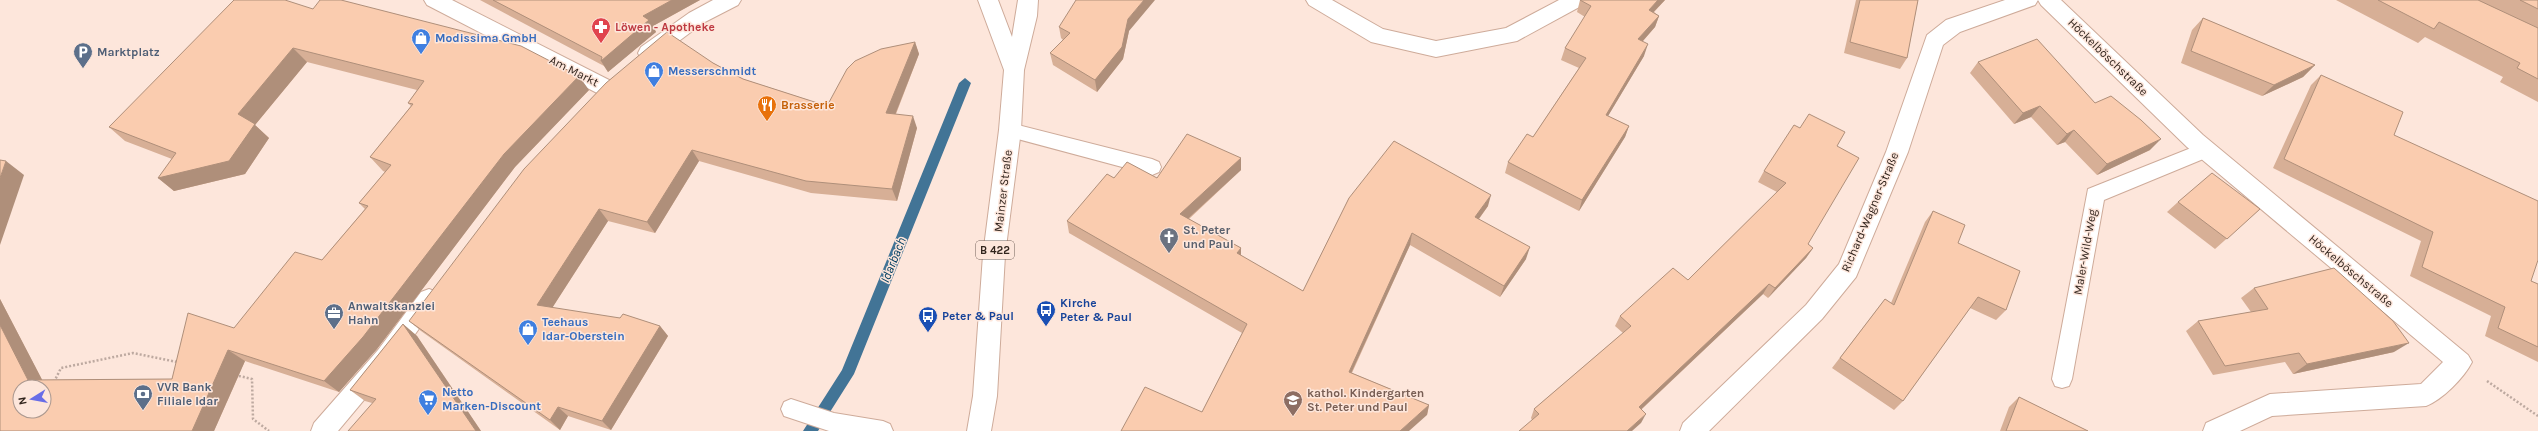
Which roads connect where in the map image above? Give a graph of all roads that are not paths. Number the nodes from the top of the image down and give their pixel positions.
1 (434, 0) edge
2 (731, 0) edge
3 (988, 0) edge
4 (1028, 0) edge
5 (1316, 0) edge
6 (1576, 0) edge
7 (2028, 0) edge
8 (2048, 0) edge
9 (1014, 70) junction
10 (606, 88) junction
11 (590, 105) edge
12 (1010, 130) junction
13 (2206, 150) junction
14 (1152, 167) dead end
15 (443, 282) edge
16 (2062, 379) dead end
17 (791, 408) dead end
18 (323, 431) edge
19 (883, 431) edge
20 (979, 431) edge
21 (1692, 431) edge
22 (2215, 431) edge

1 - 10 street, Am Markt
2 - 10 street
3 - 9 street, Mainzer Straße / B 422
4 - 9 street, Mainzer Straße / B 422
5 - 6 street
7 - 21 street, Richard-Wagner-Straße
8 - 13 street, Höckelböschstraße
9 - 12 street, Mainzer Straße / B 422
10 - 11 street
12 - 14 lane
12 - 20 street, Mainzer Straße / B 422
13 - 16 lane, Maler-Wild-Weg
13 - 22 street, Höckelböschstraße
15 - 18 street
17 - 19 lane

